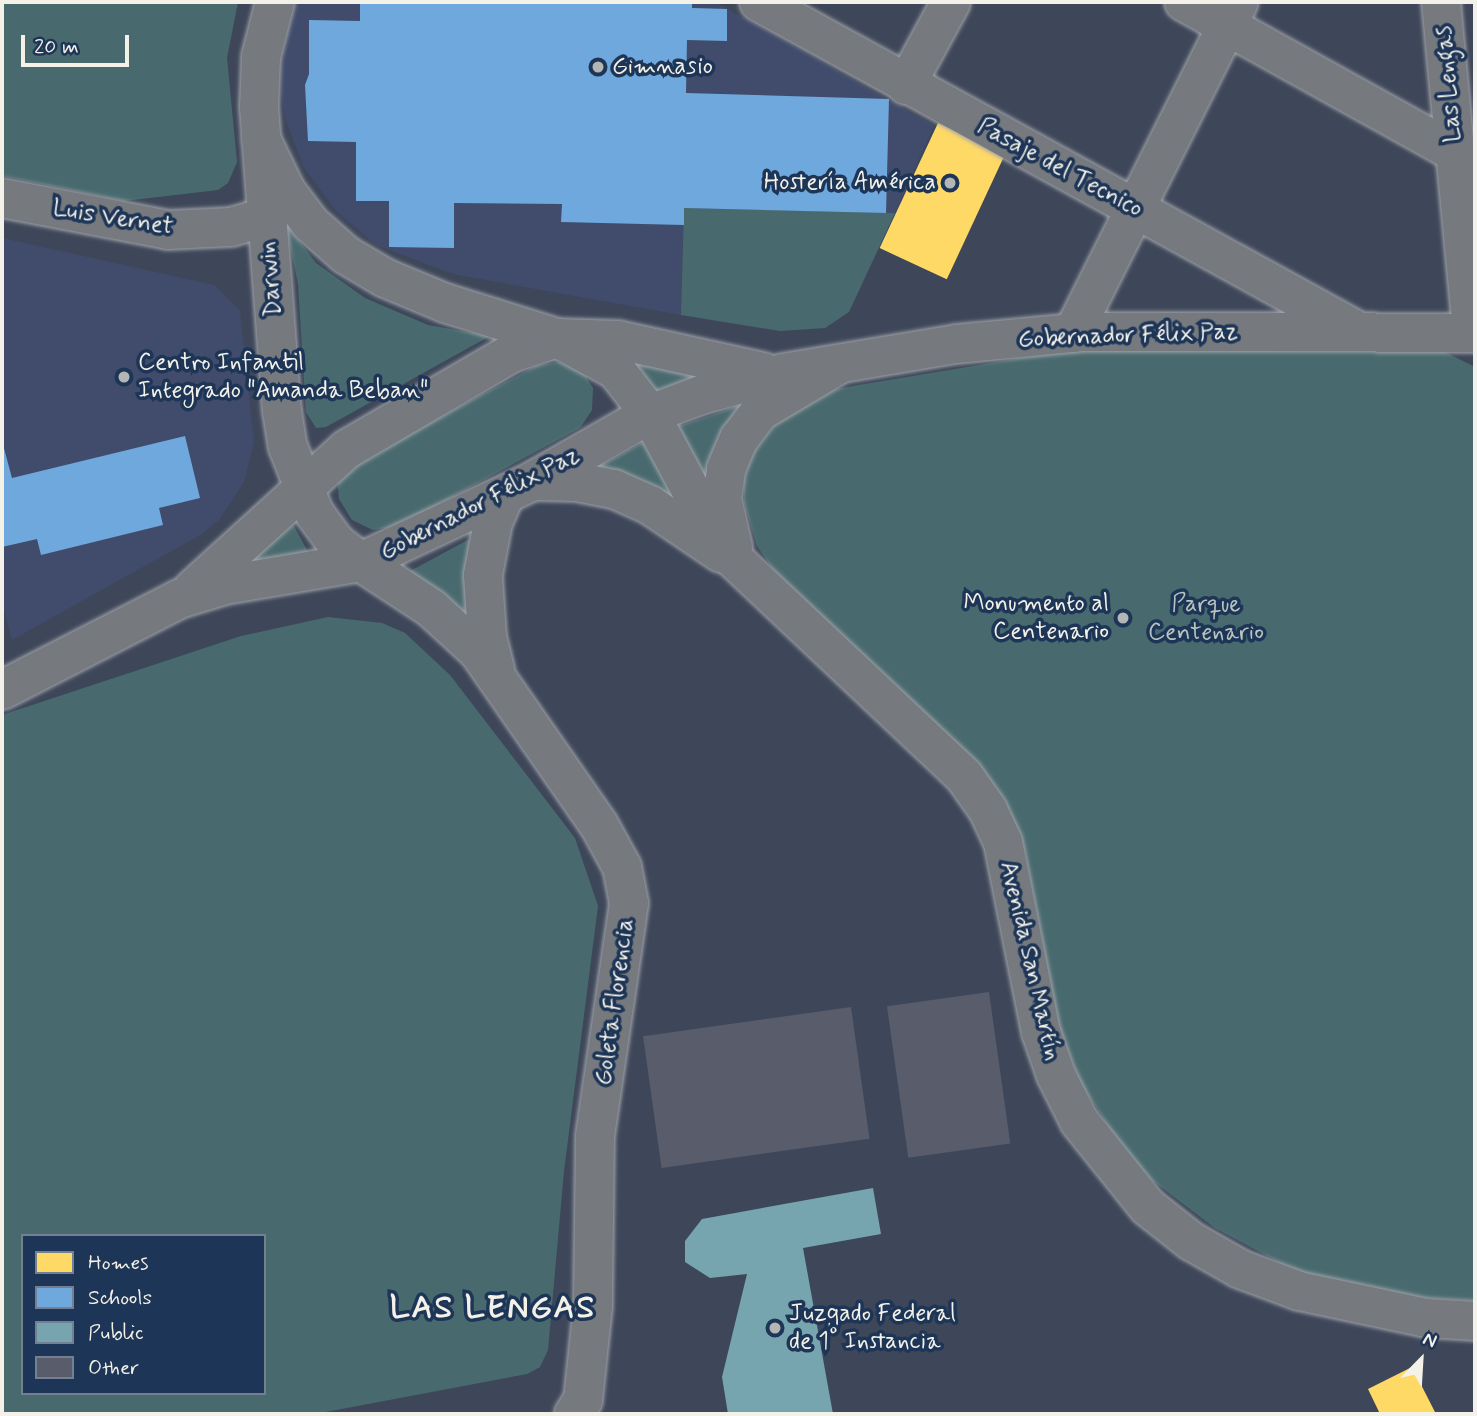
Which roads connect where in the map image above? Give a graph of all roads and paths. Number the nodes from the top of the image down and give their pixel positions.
1 (275, 2) edge
2 (759, 2) edge
3 (951, 2) edge
4 (1184, 2) edge
5 (1441, 2) edge
6 (1233, 14) edge
7 (906, 85) junction
8 (261, 139) junction
9 (1455, 152) junction
10 (2, 198) edge
11 (1135, 209) junction
12 (266, 217) junction
13 (1073, 333) junction
14 (1363, 333) junction
15 (1474, 334) edge
16 (557, 338) junction
17 (840, 364) junction
18 (783, 373) junction
19 (650, 414) junction
20 (303, 485) junction
21 (519, 489) junction
22 (361, 562) junction
23 (739, 566) junction
24 (179, 599) junction
25 (497, 675) junction
26 (2, 690) edge
27 (1475, 1321) edge
28 (574, 1414) edge

1 - 8 street, Darwin
2 - 7 street, Pasaje del Tecnico
3 - 7 street
4 - 6 street
5 - 9 street, Las Lengas
6 - 9 street
6 - 11 street
7 - 11 street, Pasaje del Tecnico
8 - 12 street, Darwin
8 - 16 street, Darwin
9 - 15 street, Las Lengas
10 - 12 street, Luis Vernet
11 - 13 street
11 - 14 street, Pasaje del Tecnico
12 - 20 street, Darwin
13 - 14 street, Gobernador Félix Paz
13 - 17 street, Gobernador Félix Paz
14 - 15 street, Gobernador Félix Paz
16 - 18 street, Gobernador Félix Paz
16 - 19 street
16 - 20 street, Gobernador Félix Paz
17 - 18 street, Gobernador Félix Paz
17 - 23 street
18 - 19 street, Gobernador Félix Paz
19 - 21 street, Gobernador Félix Paz
19 - 23 street, Avenida San Martín
20 - 22 street, Darwin
20 - 24 street, Gobernador Félix Paz
21 - 22 street, Gobernador Félix Paz
21 - 23 street, Avenida San Martín
21 - 25 street
22 - 24 street, Gobernador Félix Paz
22 - 25 street, Goleta Florencia
23 - 27 street, Avenida San Martín
24 - 26 street, Gobernador Félix Paz
25 - 28 street, Goleta Florencia

